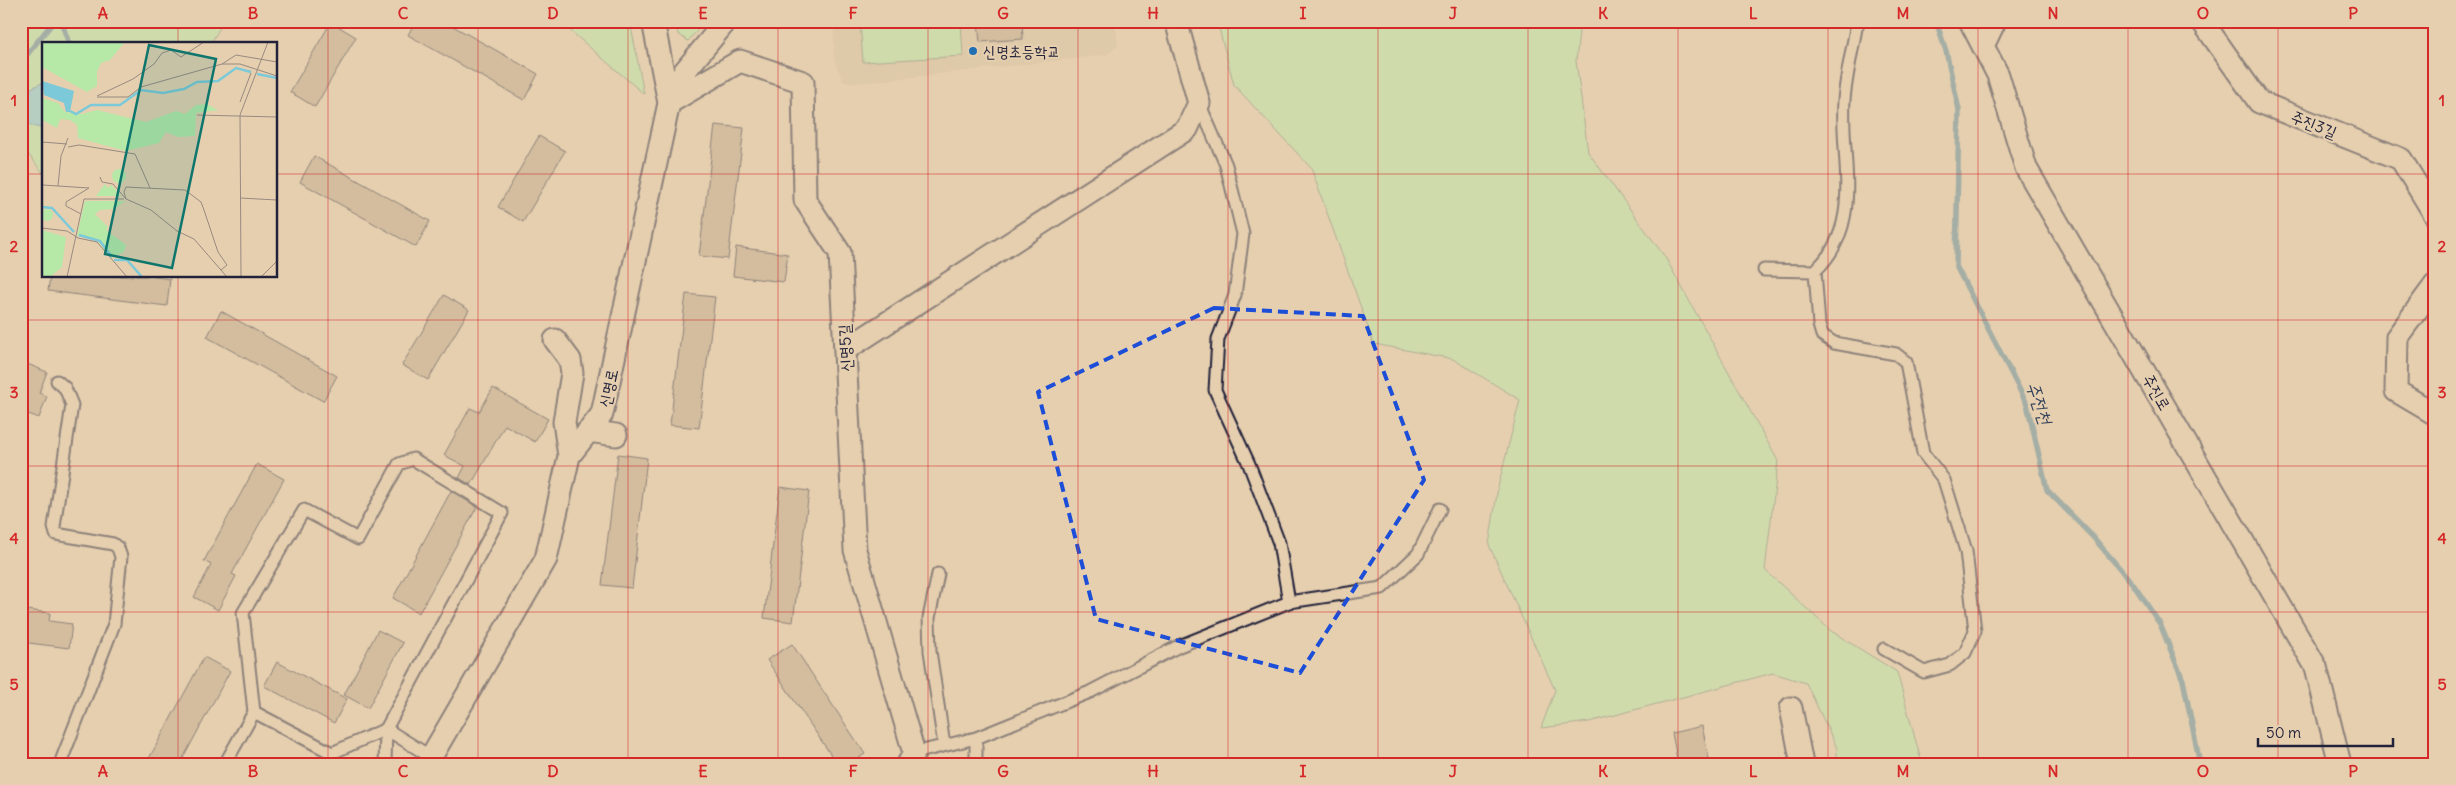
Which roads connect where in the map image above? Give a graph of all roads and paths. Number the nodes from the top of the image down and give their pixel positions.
1 (653, 21) edge
2 (726, 21) edge
3 (1176, 21) edge
4 (1860, 21) edge
5 (1970, 21) edge
6 (1995, 21) edge
7 (2202, 21) edge
8 (1983, 46) junction
9 (669, 103) junction
10 (1199, 103) junction
11 (2435, 215) edge
12 (1764, 270) dead end
13 (1815, 271) junction
14 (2435, 285) edge
15 (555, 340) dead end
16 (845, 350) junction
17 (57, 381) dead end
18 (2435, 414) edge
19 (588, 431) junction
20 (616, 436) dead end
21 (569, 456) junction
22 (1440, 509) dead end
23 (938, 574) dead end
24 (1289, 602) junction
25 (1884, 648) dead end
26 (1791, 708) dead end
27 (254, 712) junction
28 (386, 729) junction
29 (976, 738) junction
30 (944, 745) junction
31 (911, 758) edge
32 (431, 760) edge
33 (60, 764) edge
34 (225, 764) edge
35 (385, 764) edge
36 (976, 764) edge
37 (1802, 764) edge
38 (2340, 764) edge

1 - 9 street
2 - 9 street, 신명로
3 - 10 street
4 - 13 lane
5 - 8 street, 주진로
6 - 8 street
7 - 11 street, 주진3길
8 - 38 street, 주진로
9 - 16 street, 신명5길
9 - 19 street, 신명로
10 - 16 street
10 - 24 lane
12 - 13 lane
13 - 25 lane
14 - 18 street
15 - 21 street
16 - 31 street, 신명5길
17 - 33 lane
19 - 20 street
19 - 21 street, 신명로
21 - 32 street, 신명로
22 - 24 lane
23 - 30 lane
24 - 29 lane
26 - 37 street
27 - 28 lane
27 - 28 lane
27 - 34 lane
28 - 32 lane
28 - 35 lane
29 - 30 lane
29 - 36 lane
30 - 31 lane

